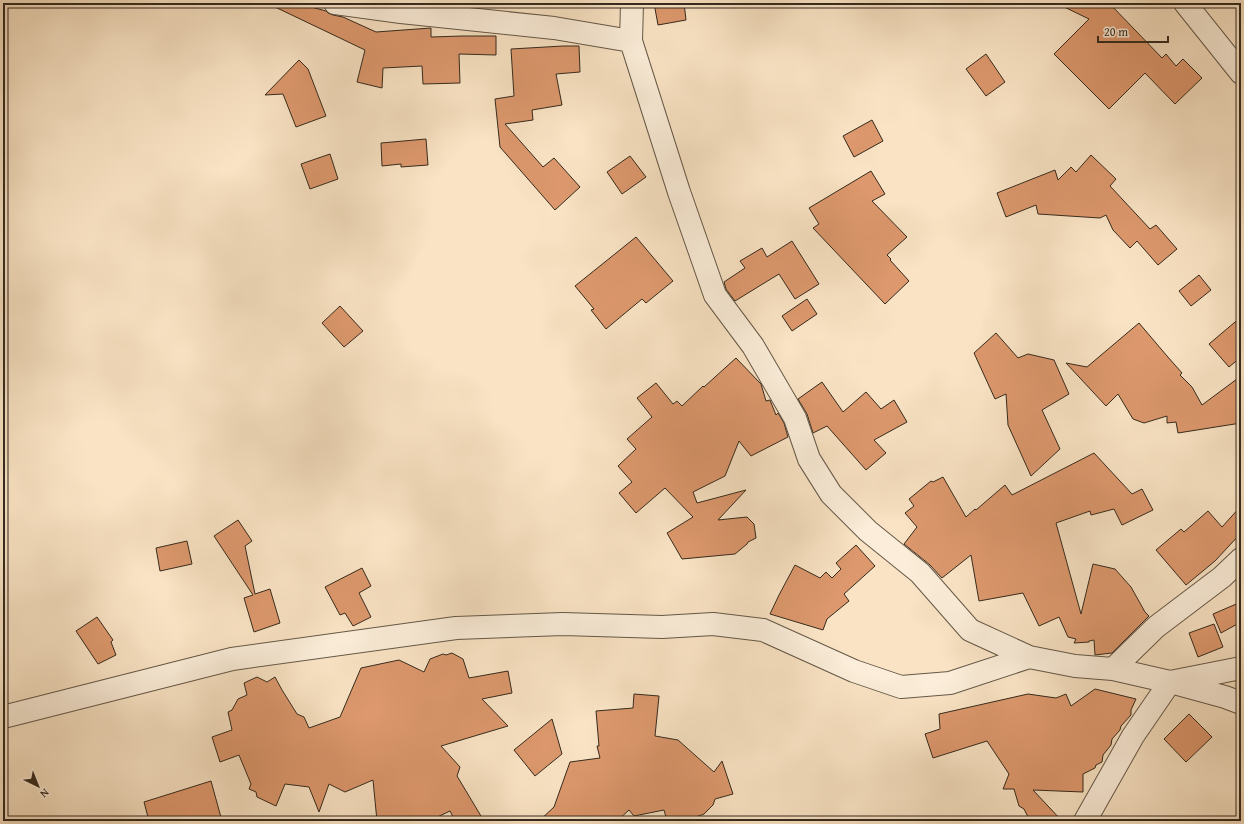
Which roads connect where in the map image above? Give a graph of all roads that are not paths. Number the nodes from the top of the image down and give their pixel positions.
1 (335, 3) edge
2 (632, 3) edge
3 (1185, 3) edge
4 (630, 41) junction
5 (1241, 73) edge
6 (1241, 559) edge
7 (1029, 657) junction
8 (1241, 668) edge
9 (1113, 669) junction
10 (1170, 682) junction
11 (1241, 703) edge
12 (3, 717) edge
13 (1085, 821) edge

1 - 4 street
2 - 4 street
3 - 5 street
4 - 7 street
6 - 9 street
7 - 9 street
7 - 12 street
8 - 10 street
9 - 10 street
10 - 11 street
10 - 13 street

